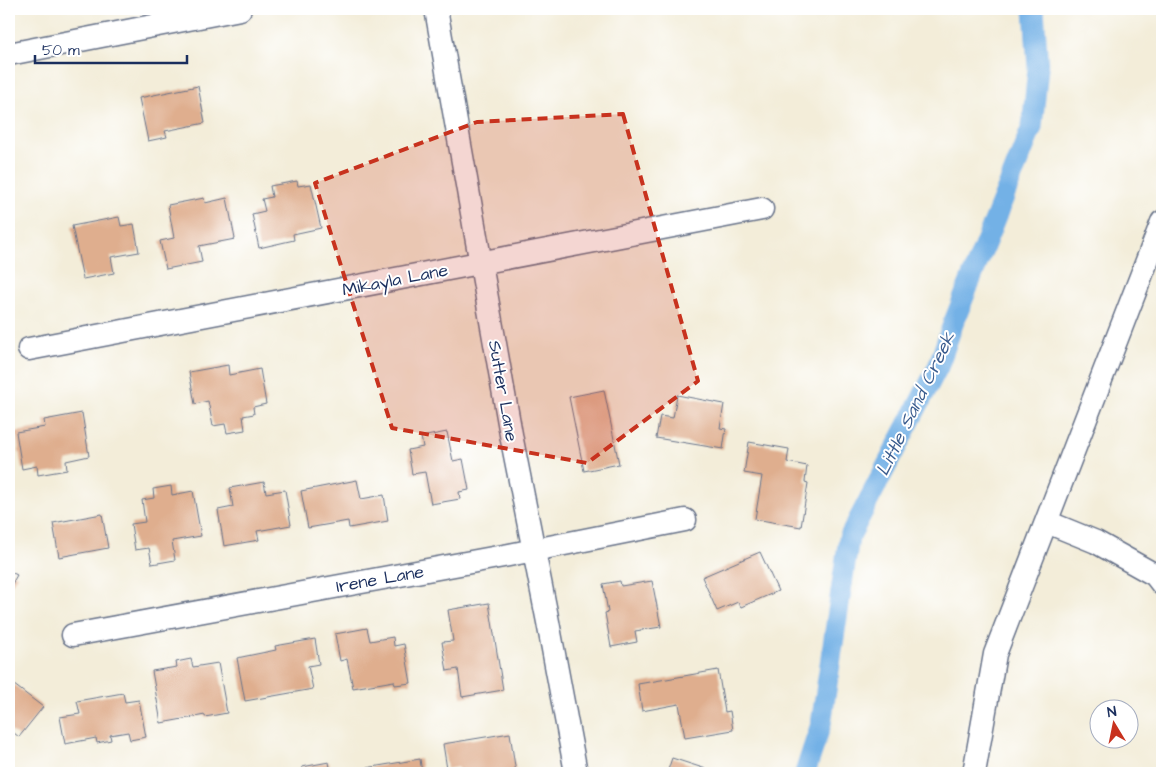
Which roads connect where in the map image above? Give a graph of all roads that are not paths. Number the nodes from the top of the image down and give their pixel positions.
1 (240, 9) edge
2 (436, 9) edge
3 (204, 12) edge
4 (9, 54) edge
5 (762, 209) dead end
6 (1162, 222) edge
7 (480, 263) junction
8 (29, 349) dead end
9 (685, 520) dead end
10 (1047, 522) junction
11 (534, 550) junction
12 (1162, 584) edge
13 (73, 635) dead end
14 (574, 773) edge
15 (974, 773) edge

1 - 3 street
2 - 7 street, Sutter Lane
3 - 4 street
5 - 7 street, Mikayla Lane
6 - 10 street
7 - 8 street, Mikayla Lane
7 - 11 street, Sutter Lane
9 - 11 street, Irene Lane
10 - 12 street
10 - 15 street
11 - 13 street, Irene Lane
11 - 14 street, Sutter Lane

